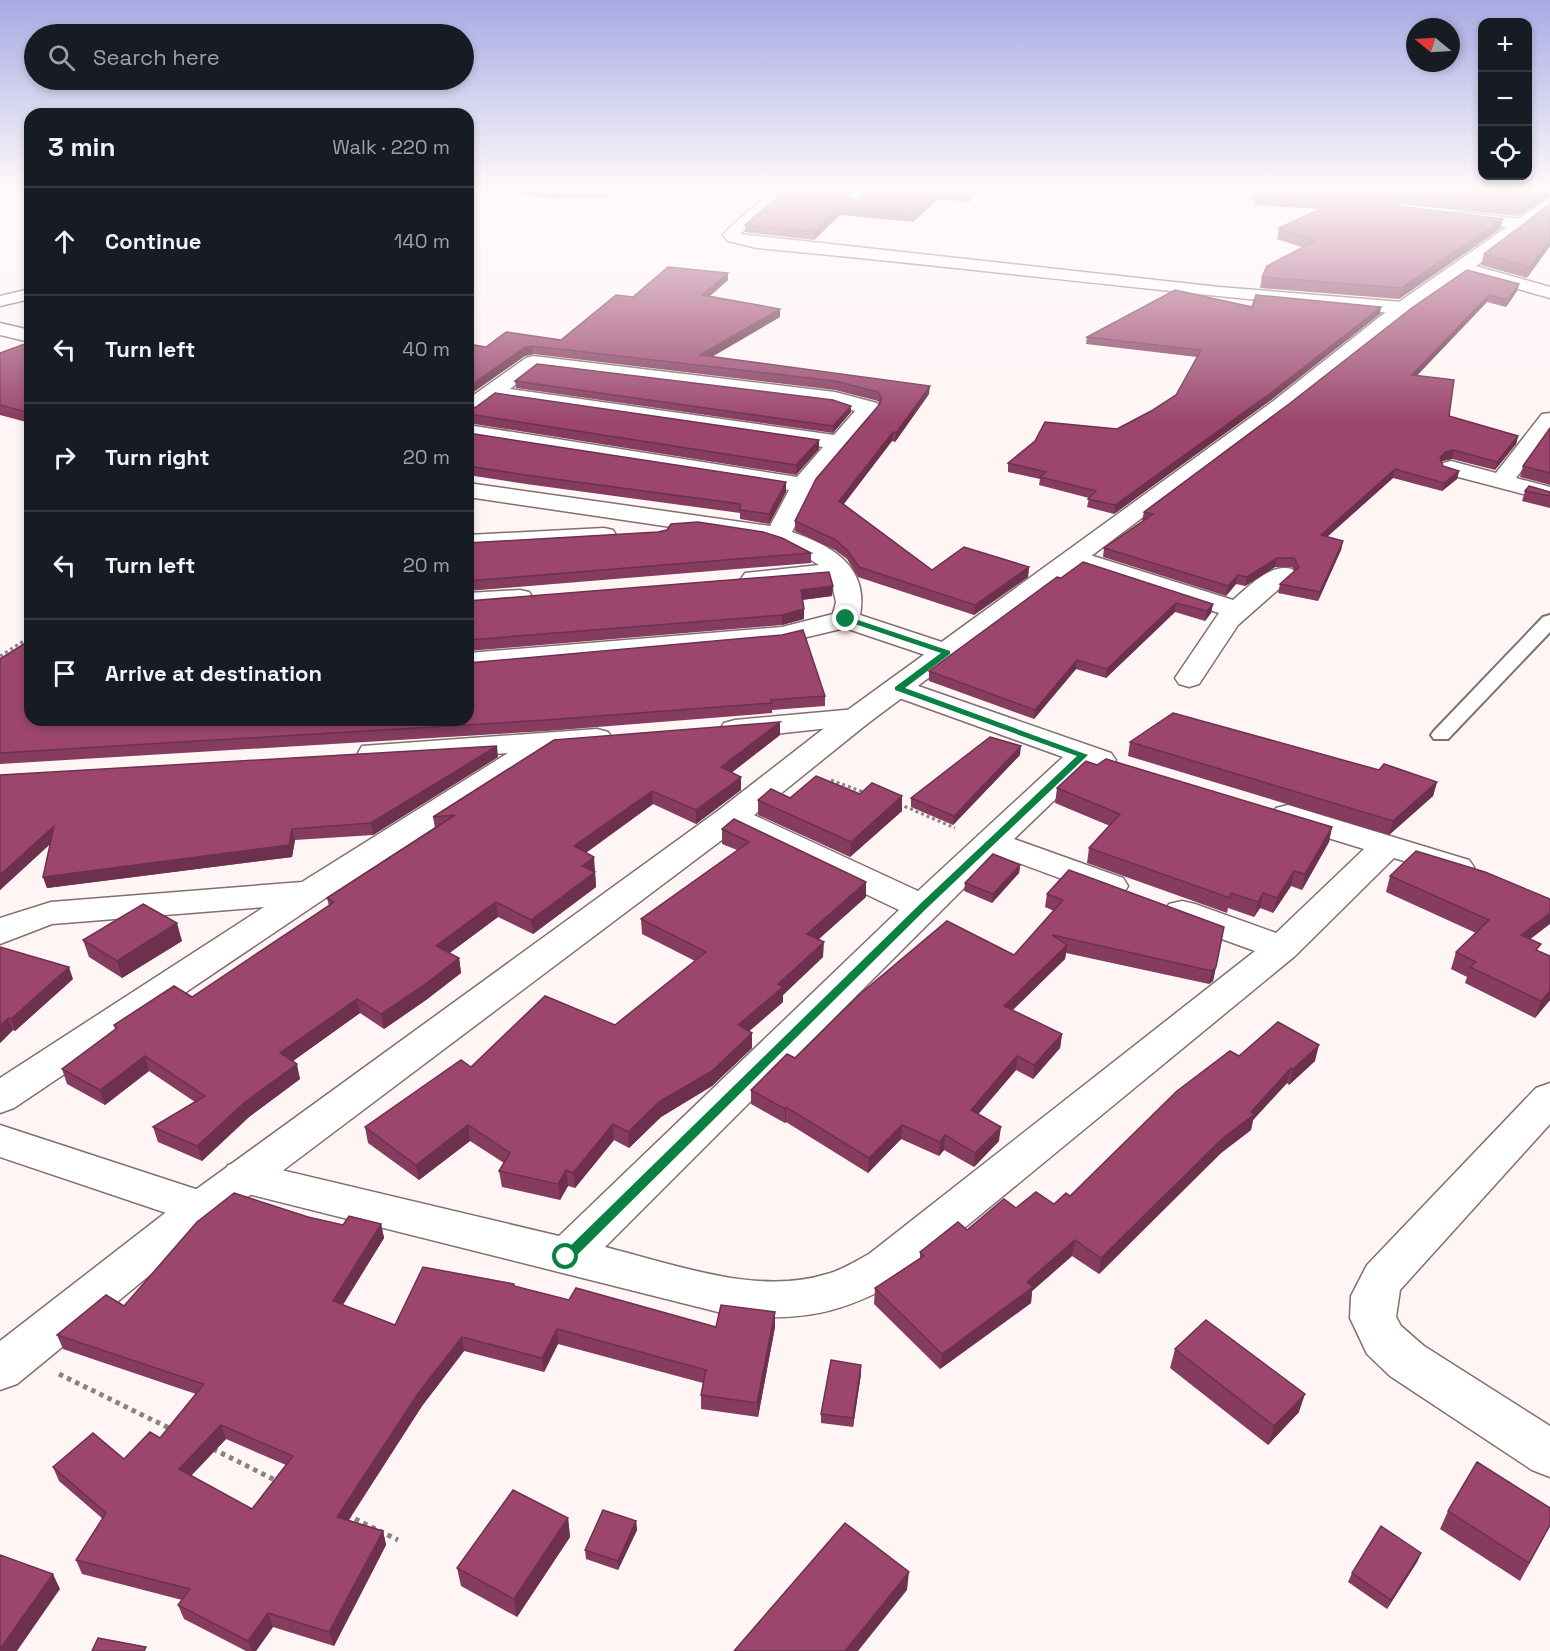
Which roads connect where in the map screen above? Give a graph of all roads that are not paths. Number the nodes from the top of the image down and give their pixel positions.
1 (1008, 267) edge
2 (1463, 268) joint
3 (1550, 292) edge
4 (24, 295) edge
5 (0, 301) edge
6 (1403, 308) junction
7 (0, 329) edge
8 (24, 335) edge
9 (490, 392) junction
10 (474, 404) edge
11 (1550, 419) edge
12 (474, 433) edge
13 (841, 442) junction
14 (1451, 468) edge
15 (1501, 481) junction
16 (804, 485) junction
17 (474, 491) edge
18 (1550, 494) edge
19 (733, 527) junction
20 (778, 535) junction
21 (474, 543) edge
22 (1074, 558) junction
23 (842, 571) junction
24 (1283, 574) dead end
25 (724, 581) edge
26 (548, 596) edge
27 (474, 601) edge
28 (1235, 609) junction
29 (846, 619) junction
30 (1550, 621) edge
31 (947, 652) junction
32 (474, 661) edge
33 (1189, 678) dead end
34 (898, 688) junction
35 (856, 718) junction
36 (710, 730) edge
37 (1441, 735) dead end
38 (629, 736) edge
39 (547, 742) junction
40 (349, 755) edge
41 (1083, 755) junction
42 (1129, 768) edge
43 (1264, 808) edge
44 (730, 817) junction
45 (992, 842) junction
46 (1388, 845) junction
47 (1482, 875) edge
48 (312, 891) junction
49 (922, 907) junction
50 (0, 932) edge
51 (1282, 948) junction
52 (0, 1098) edge
53 (1550, 1098) edge
54 (0, 1141) edge
55 (243, 1177) junction
56 (202, 1208) junction
57 (566, 1257) junction
58 (9, 1362) edge
59 (1550, 1454) edge

1 - 6 street
2 - 3 street
2 - 6 street
4 - 5 street
6 - 22 street
7 - 8 street
9 - 10 street
9 - 13 street
9 - 13 street
11 - 15 street
12 - 16 street
13 - 16 street
14 - 15 street
15 - 18 street
16 - 20 street
17 - 19 street
19 - 20 street
19 - 21 street
20 - 23 street
22 - 28 street
22 - 31 street
23 - 25 street
23 - 29 street
24 - 28 street
26 - 27 street
28 - 33 street
29 - 31 street
29 - 32 street
30 - 37 lane
31 - 34 street
34 - 35 street
34 - 41 street
35 - 36 street
35 - 44 street
38 - 39 street
39 - 40 street
39 - 48 street
41 - 42 street
41 - 45 street
43 - 46 street
44 - 49 street
44 - 55 street
45 - 49 street
45 - 51 street
46 - 47 street
46 - 51 street
48 - 50 street
48 - 52 street
49 - 57 street
51 - 57 street
53 - 59 street
54 - 56 street
55 - 56 street
55 - 57 street
56 - 58 street

